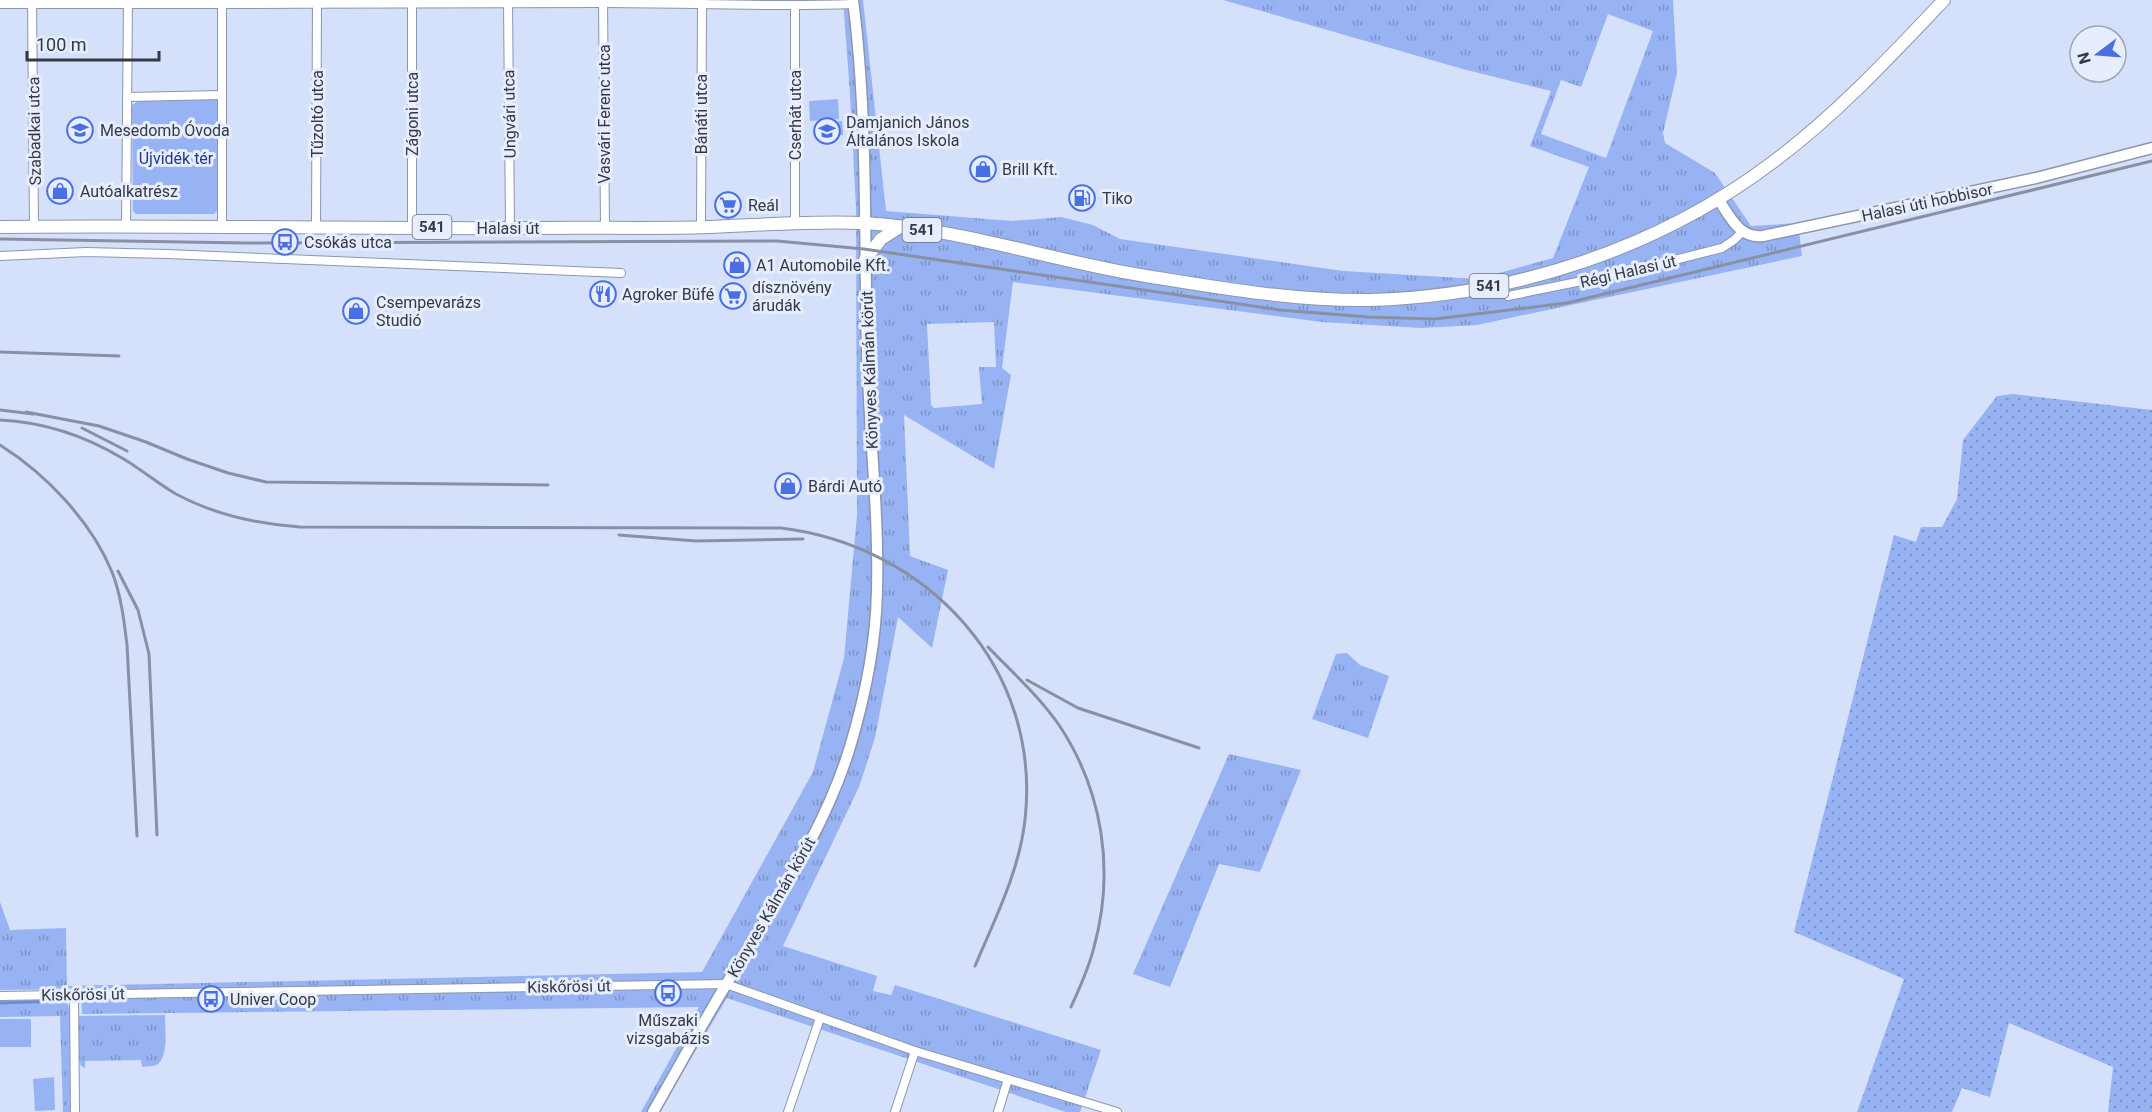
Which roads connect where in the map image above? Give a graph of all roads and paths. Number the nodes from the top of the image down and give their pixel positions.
1 (1944, 0) edge
2 (603, 1) edge
3 (702, 1) edge
4 (32, 2) edge
5 (128, 2) edge
6 (317, 2) edge
7 (412, 2) edge
8 (508, 2) edge
9 (853, 2) edge
10 (222, 3) edge
11 (0, 4) edge
12 (795, 6) junction
13 (222, 95) junction
14 (128, 96) junction
15 (2152, 148) edge
16 (1718, 199) junction
17 (864, 223) junction
18 (795, 224) junction
19 (34, 226) junction
20 (900, 226) junction
21 (0, 227) edge
22 (126, 227) junction
23 (316, 227) junction
24 (412, 227) junction
25 (605, 227) junction
26 (701, 227) junction
27 (222, 228) junction
28 (510, 228) junction
29 (1742, 232) junction
30 (0, 256) edge
31 (865, 260) junction
32 (621, 273) dead end
33 (1508, 296) dead end
34 (726, 984) junction
35 (74, 994) junction
36 (0, 996) edge
37 (820, 1018) junction
38 (915, 1051) junction
39 (1008, 1079) junction
40 (1097, 1109) edge
41 (75, 1112) edge
42 (653, 1112) edge
43 (788, 1112) edge
44 (895, 1112) edge
45 (998, 1112) edge
46 (1117, 1112) edge

1 - 16 main road, 541
2 - 3 street
2 - 8 street
2 - 25 street, Vasvári Ferenc utca
3 - 12 street
3 - 26 street, Bánáti utca
4 - 5 street
4 - 11 street
4 - 19 street, Szabadkai utca
5 - 10 street
5 - 14 street
6 - 7 street
6 - 10 street
6 - 23 street, Tűzoltó utca
7 - 8 street
7 - 24 street, Zágoni utca
8 - 28 street, Ungvári utca
9 - 12 street
9 - 17 street, Könyves Kálmán körút
10 - 13 street
12 - 18 street, Cserhát utca
13 - 14 street
13 - 27 street
14 - 22 street
15 - 29 street, Halasi úti hobbisor
16 - 20 main road, Halasi út / 541
16 - 29 street
17 - 18 main road, Halasi út / 541
17 - 20 main road, Halasi út / 541
17 - 31 street, Könyves Kálmán körút
18 - 26 main road, Halasi út / 541
19 - 21 main road, Halasi út / 541
19 - 22 main road, Halasi út / 541
20 - 31 main road
22 - 27 main road, Halasi út / 541
23 - 24 main road, Halasi út / 541
23 - 27 main road, Halasi út / 541
24 - 28 main road, Halasi út / 541
25 - 26 main road, Halasi út / 541
25 - 28 main road, Halasi út / 541
29 - 33 street, Régi Halasi út
30 - 32 street
31 - 34 street, Könyves Kálmán körút
34 - 35 street, Kiskőrösi út
34 - 37 street, Kiskőrösi út
34 - 42 street, Könyves Kálmán körút
35 - 36 street, Kiskőrösi út
35 - 41 street
37 - 38 street, Kiskőrösi út
37 - 43 street
38 - 39 street, Kiskőrösi út
38 - 44 street
39 - 40 street, Kiskőrösi út
39 - 45 street
40 - 46 street, Kiskőrösi út

